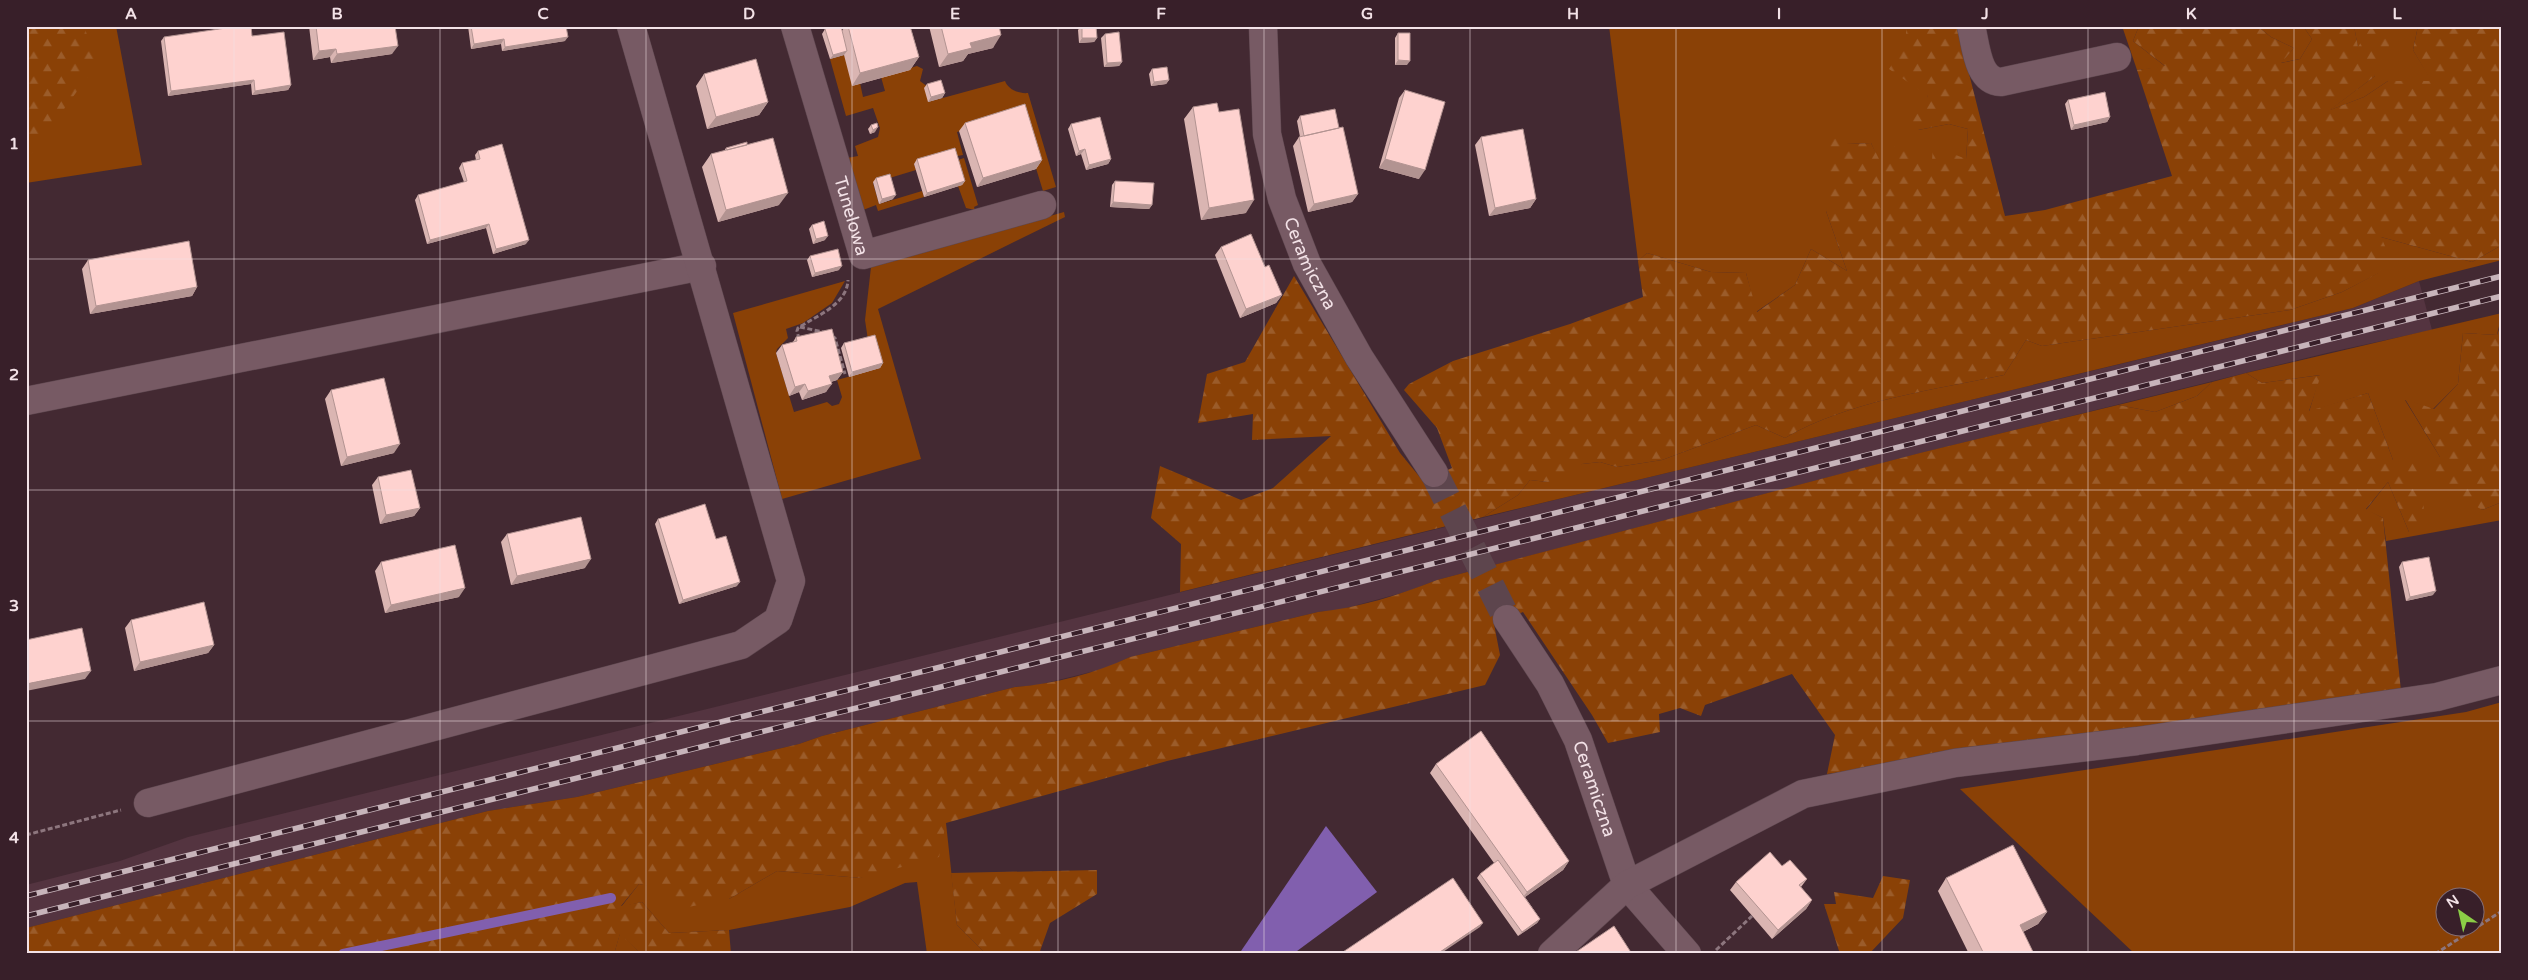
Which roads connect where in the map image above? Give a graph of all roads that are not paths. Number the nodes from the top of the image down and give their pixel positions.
1 (631, 26) edge
2 (795, 26) edge
3 (1263, 26) edge
4 (1971, 26) edge
5 (2117, 56) dead end
6 (1042, 205) dead end
7 (702, 266) junction
8 (26, 401) edge
9 (1434, 473) tunnel mouth
10 (1507, 619) tunnel mouth
11 (2502, 680) edge
12 (148, 803) road end
13 (1628, 885) junction
14 (1552, 954) edge
15 (1687, 954) edge

1 - 7 street
2 - 6 street, Tunelowa
3 - 9 street, Ceramiczna
4 - 5 street
7 - 8 street
7 - 12 street
10 - 13 street, Ceramiczna
11 - 13 street
13 - 14 street
13 - 15 street, Ceramiczna

